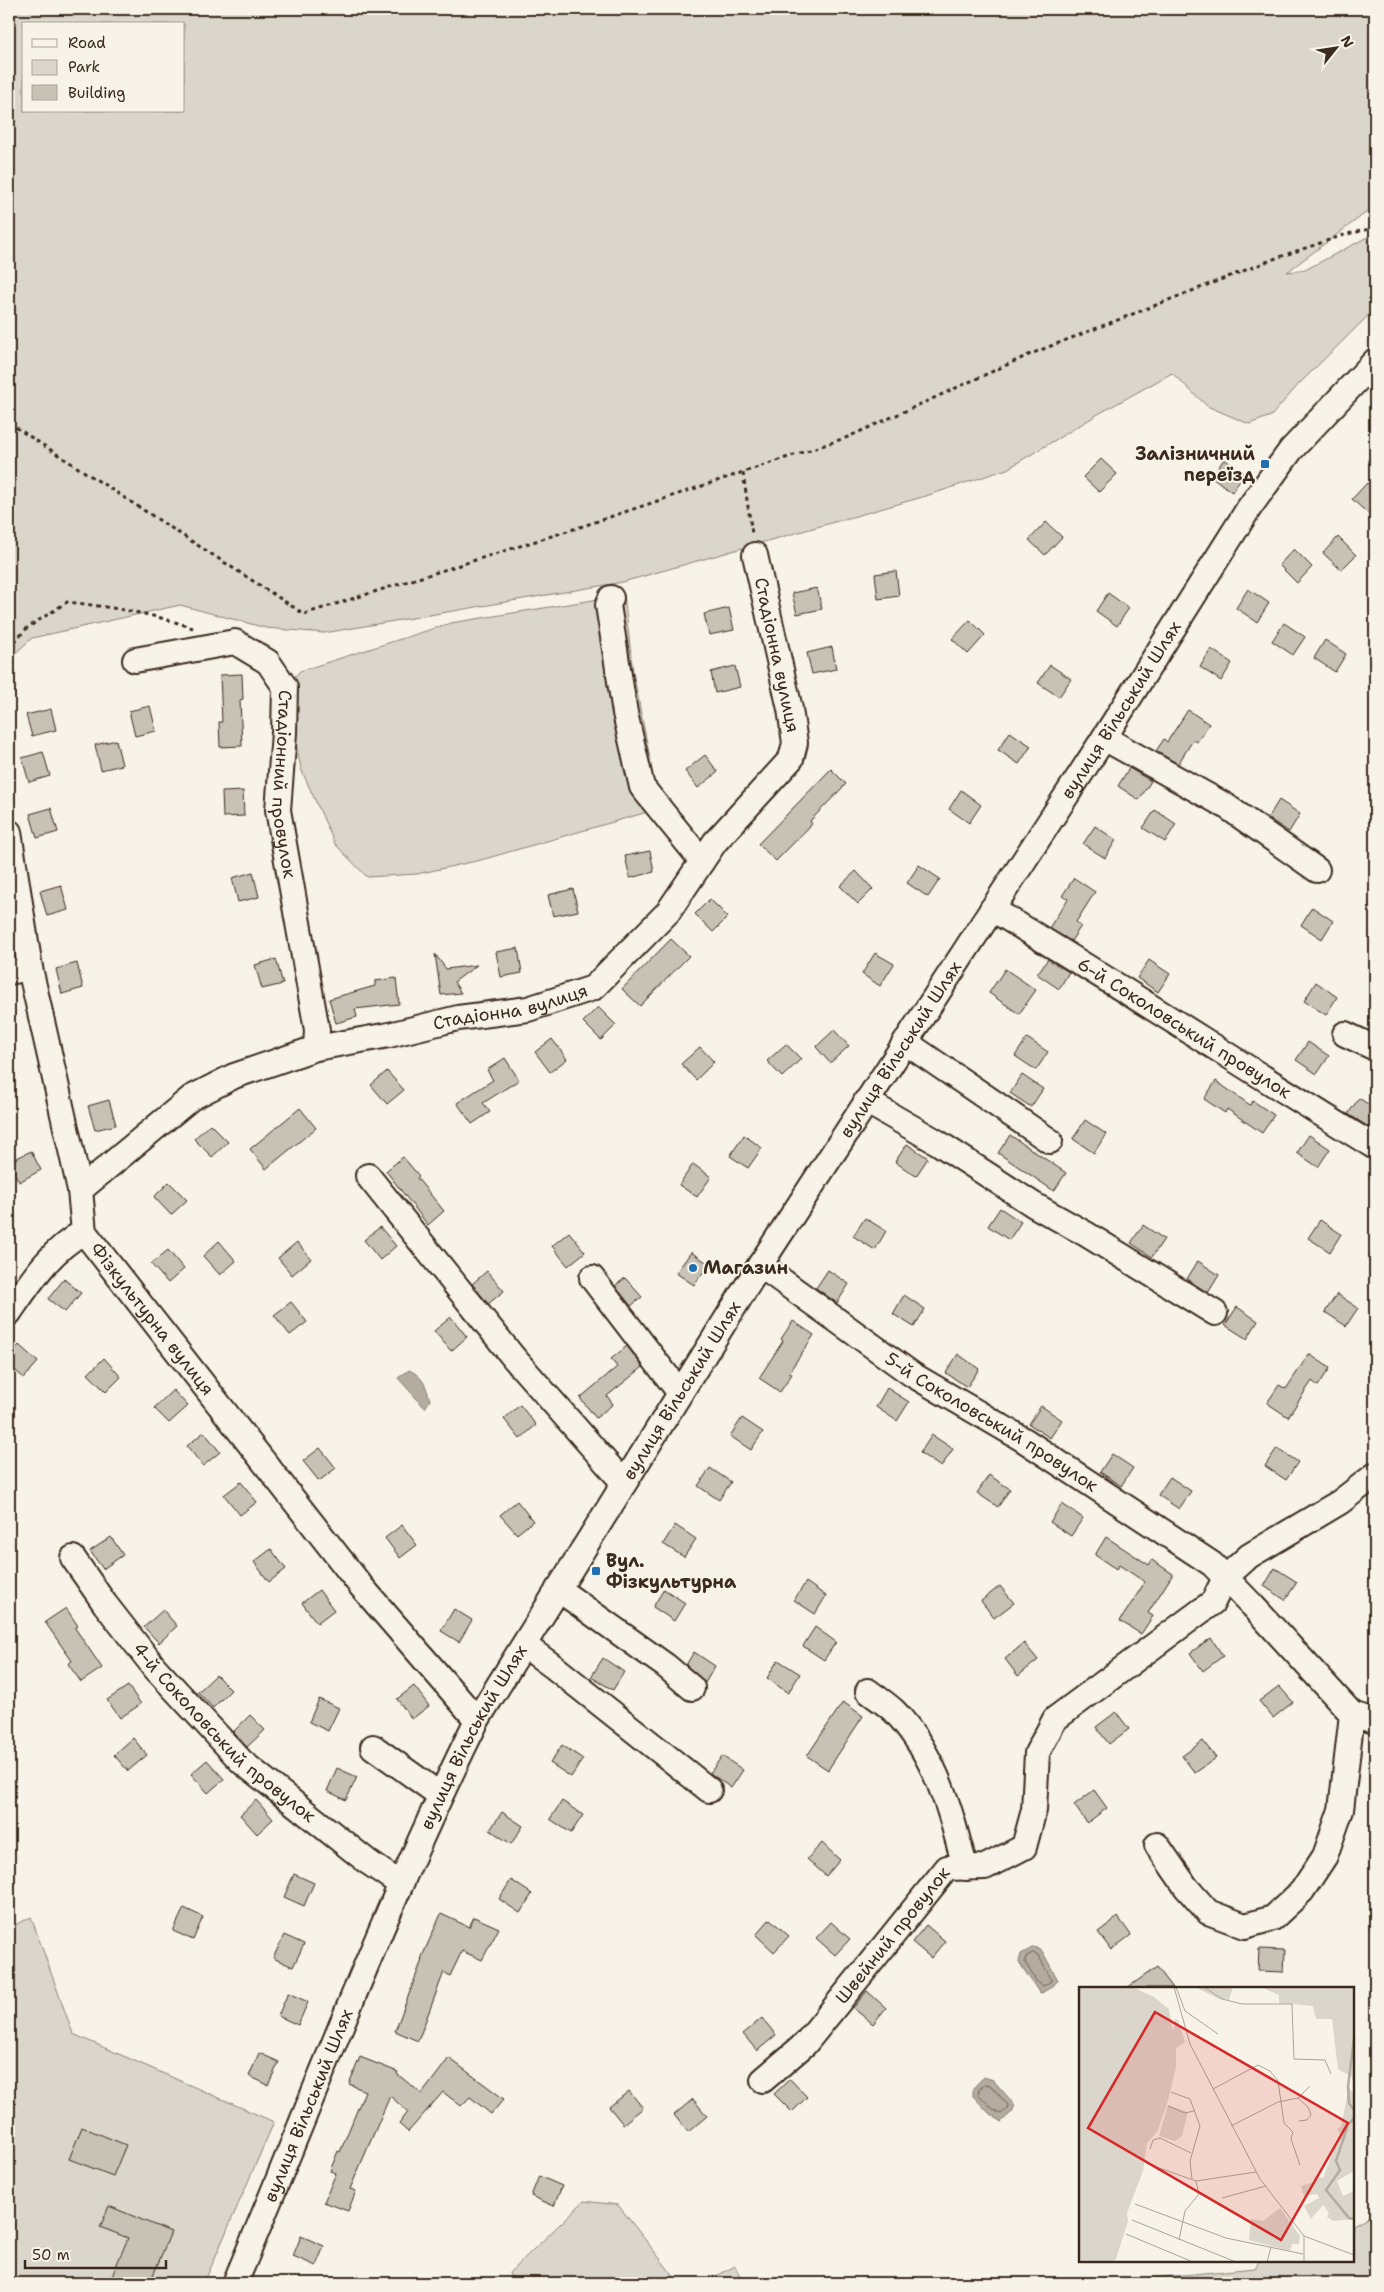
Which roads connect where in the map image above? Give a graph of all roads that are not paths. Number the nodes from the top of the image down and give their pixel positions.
1 (1375, 361) edge
2 (756, 555) road end
3 (611, 598) dead end
4 (136, 660) dead end
5 (1104, 738) junction
6 (9, 832) edge
7 (702, 861) junction
8 (1317, 870) dead end
9 (992, 910) junction
10 (20, 970) edge
11 (1345, 1034) dead end
12 (905, 1042) junction
13 (316, 1048) junction
14 (1375, 1048) edge
15 (866, 1101) junction
16 (1050, 1141) dead end
17 (1375, 1147) edge
18 (368, 1176) dead end
19 (80, 1190) junction
20 (84, 1232) junction
21 (760, 1265) junction
22 (592, 1278) dead end
23 (9, 1313) edge
24 (1215, 1313) dead end
25 (680, 1393) junction
26 (1375, 1476) edge
27 (624, 1483) junction
28 (73, 1558) dead end
29 (1224, 1578) junction
30 (558, 1589) junction
31 (524, 1645) junction
32 (692, 1688) dead end
33 (868, 1691) dead end
34 (1352, 1714) junction
35 (477, 1720) junction
36 (1375, 1721) edge
37 (373, 1747) dead end
38 (709, 1790) dead end
39 (440, 1794) junction
40 (1157, 1845) dead end
41 (966, 1868) junction
42 (399, 1883) junction
43 (763, 2080) dead end
44 (235, 2283) edge

1 - 5 street, вулиця Вільський Шлях
2 - 7 street, Стадіонна вулиця
3 - 7 street
4 - 13 street, Стадіонний провулок
5 - 8 street
5 - 9 street, вулиця Вільський Шлях
6 - 10 street, Фізкультурна вулиця
7 - 13 street, Стадіонна вулиця
9 - 12 street, вулиця Вільський Шлях
9 - 17 street, 6-й Соколовський провулок
10 - 19 street, Фізкультурна вулиця
11 - 14 street
12 - 15 street, вулиця Вільський Шлях
12 - 16 street
13 - 19 street, Стадіонна вулиця
15 - 21 street, вулиця Вільський Шлях
15 - 24 street
18 - 27 street
19 - 20 street, Фізкультурна вулиця
20 - 23 street
20 - 35 street, Фізкультурна вулиця
21 - 25 street, вулиця Вільський Шлях
21 - 29 street, 5-й Соколовський провулок
22 - 25 street
25 - 27 street, вулиця Вільський Шлях
26 - 29 street
27 - 30 street, вулиця Вільський Шлях
28 - 42 street, 4-й Соколовський провулок
29 - 34 street, 5-й Соколовський провулок
29 - 41 street, Швейний провулок
30 - 31 street, вулиця Вільський Шлях
30 - 32 street
31 - 35 street, вулиця Вільський Шлях
31 - 38 street
33 - 41 street
34 - 36 street
34 - 40 street
35 - 39 street, вулиця Вільський Шлях
37 - 39 street
39 - 42 street, вулиця Вільський Шлях
41 - 43 street, Швейний провулок
42 - 44 street, вулиця Вільський Шлях

